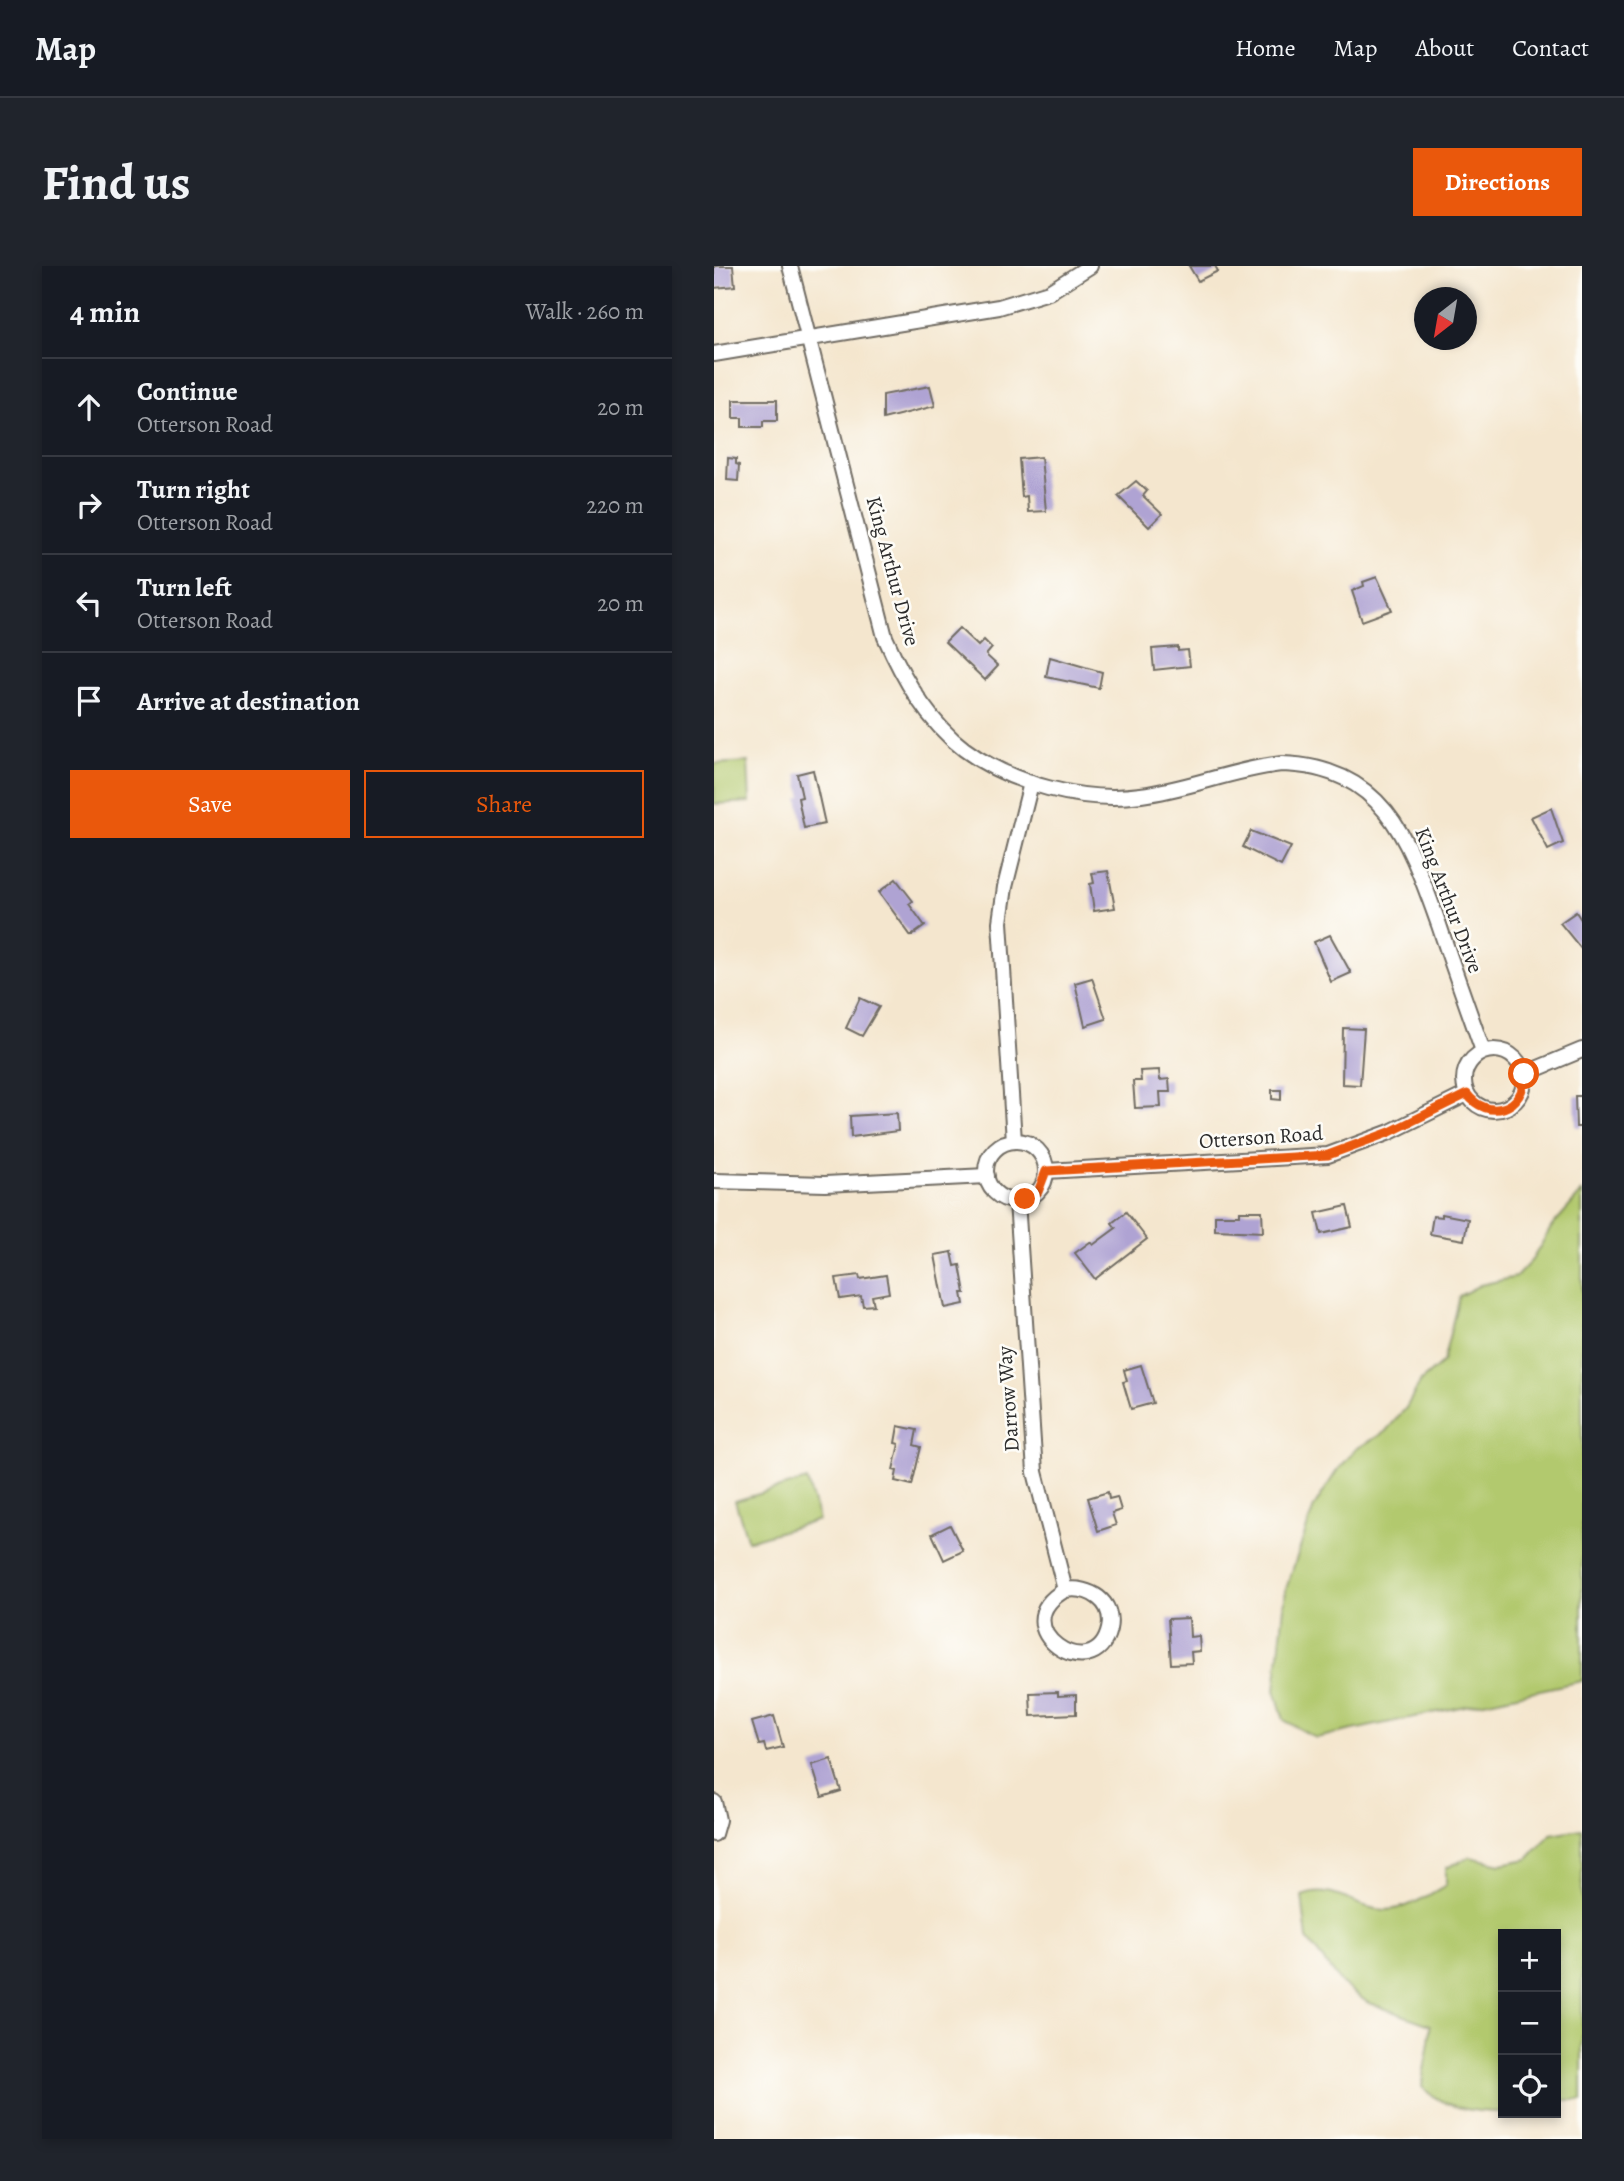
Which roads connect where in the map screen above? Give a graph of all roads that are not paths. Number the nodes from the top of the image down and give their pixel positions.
1 (790, 266) edge
2 (1090, 266) edge
3 (808, 337) junction
4 (714, 354) edge
5 (1031, 783) junction
6 (1582, 1050) edge
7 (1483, 1051) junction
8 (1524, 1074) junction
9 (1467, 1094) junction
10 (1014, 1141) junction
11 (1046, 1171) junction
12 (987, 1176) junction
13 (714, 1181) edge
14 (1017, 1201) junction
15 (1065, 1590) junction
16 (714, 1802) edge
17 (714, 1834) edge

1 - 3 street, King Arthur Drive
2 - 3 street
3 - 4 street
3 - 5 street, King Arthur Drive
5 - 7 street, King Arthur Drive
5 - 10 street
6 - 8 street
7 - 8 street
7 - 9 street
8 - 9 street
9 - 11 street, Otterson Road
10 - 11 street
10 - 12 street
11 - 14 street
12 - 13 street
12 - 14 street
14 - 15 street, Darrow Way
15 - 15 street
16 - 17 street

